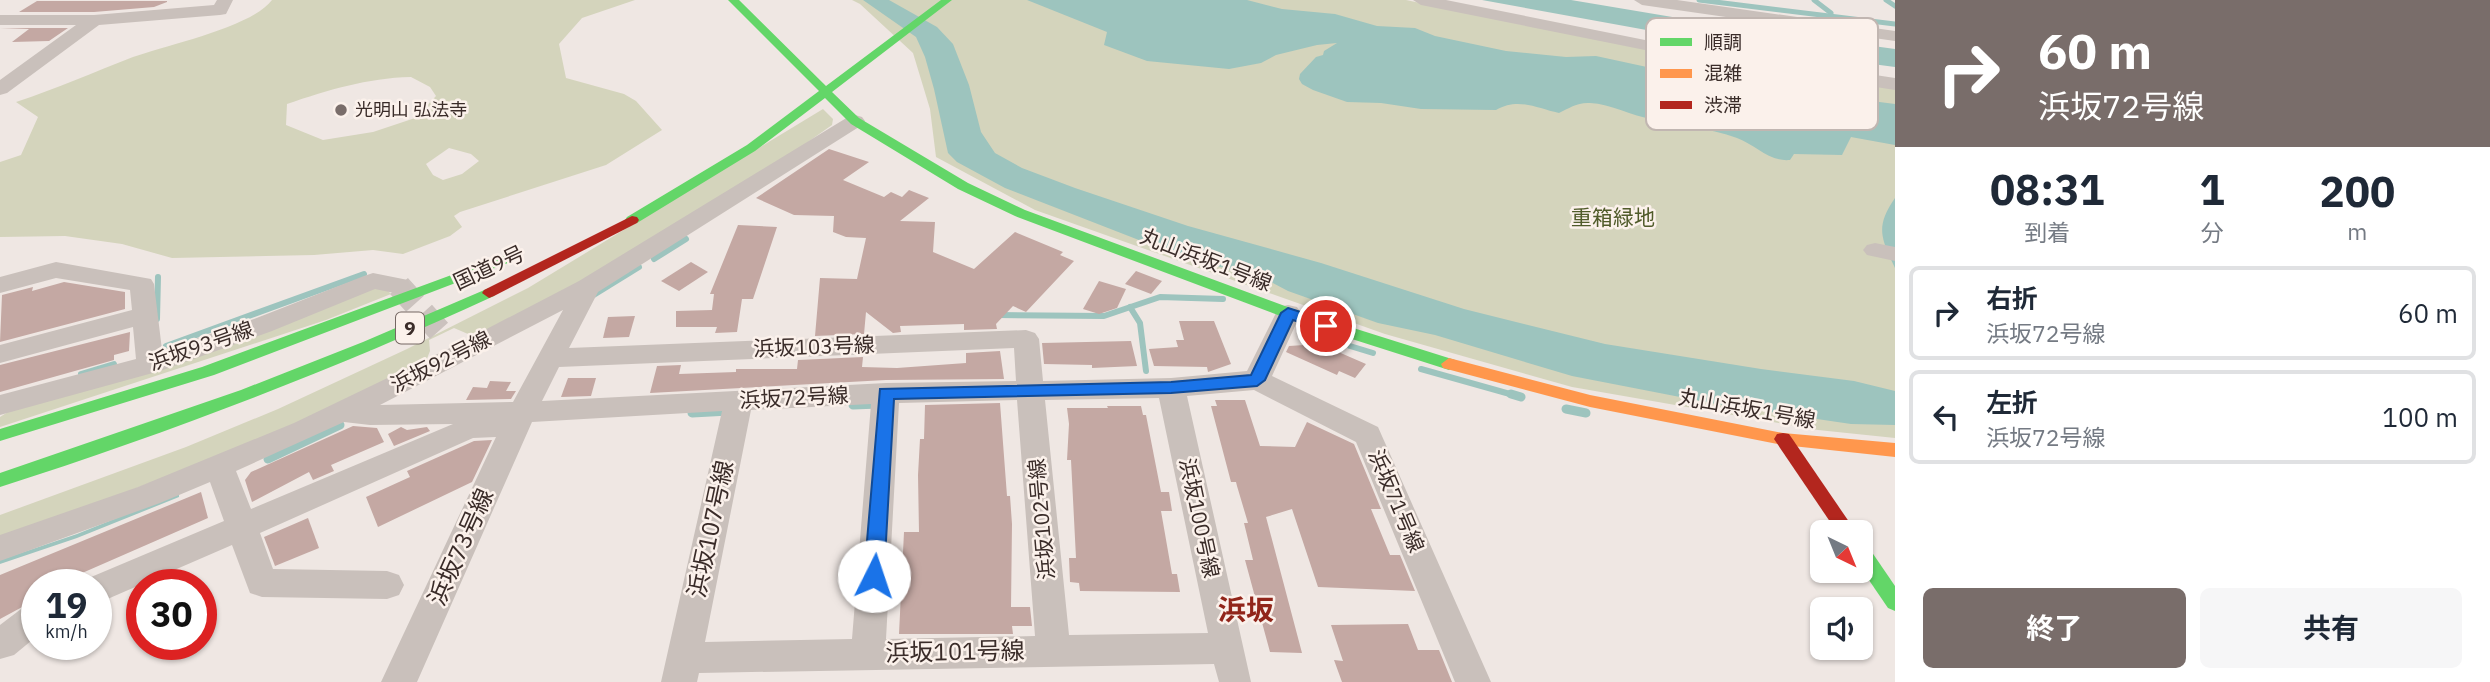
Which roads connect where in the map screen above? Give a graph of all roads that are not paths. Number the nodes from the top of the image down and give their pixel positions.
1 (225, 0) edge
2 (733, 0) edge
3 (922, 0) edge
4 (947, 0) edge
5 (1421, 0) edge
6 (1642, 0) edge
7 (1768, 18) edge
8 (0, 20) edge
9 (94, 20) junction
10 (1646, 45) edge
11 (0, 89) edge
12 (780, 106) dead end
13 (855, 121) junction
14 (564, 256) junction
15 (0, 285) edge
16 (399, 286) tunnel mouth
17 (588, 287) junction
18 (1288, 313) junction
19 (145, 315) junction
20 (0, 354) edge
21 (551, 358) junction
22 (150, 364) junction
23 (1257, 380) junction
24 (1171, 388) junction
25 (1031, 389) junction
26 (886, 393) junction
27 (738, 400) junction
28 (156, 404) dead end
29 (0, 405) edge
30 (341, 412) junction
31 (239, 414) dead end
32 (510, 419) junction
33 (0, 435) edge
34 (1783, 439) junction
35 (1895, 450) edge
36 (219, 465) junction
37 (0, 480) edge
38 (1839, 520) edge
39 (240, 527) junction
40 (0, 548) edge
41 (1873, 570) edge
42 (112, 583) edge
43 (387, 585) dead end
44 (1895, 601) edge
45 (21, 628) edge
46 (2, 643) dead end
47 (1053, 650) junction
48 (868, 654) junction
49 (1231, 663) joint
50 (682, 670) edge
51 (399, 682) edge
52 (1473, 682) edge

1 - 9 street
2 - 13 main road, 丸山浜坂1号線
3 - 12 main road
4 - 14 main road, 国道9号 / 9
5 - 10 street
6 - 7 street
8 - 9 street
9 - 11 street
13 - 17 street, 浜坂92号線
13 - 18 main road, 丸山浜坂1号線
14 - 31 main road
14 - 37 main road, 国道9号 / 9
15 - 19 street
16 - 22 street, 浜坂93号線
17 - 21 street, 浜坂73号線
17 - 30 street, 浜坂92号線
18 - 23 street
18 - 34 main road, 丸山浜坂1号線
19 - 20 street
19 - 22 street
21 - 25 street, 浜坂103号線
21 - 32 street, 浜坂73号線
22 - 29 street, 浜坂93号線
23 - 24 street, 浜坂72号線
23 - 52 street, 浜坂71号線
24 - 25 street, 浜坂72号線
24 - 49 street, 浜坂100号線
25 - 26 street, 浜坂72号線
25 - 47 street, 浜坂102号線
26 - 27 street, 浜坂72号線
26 - 48 street
27 - 32 street, 浜坂72号線
27 - 50 street, 浜坂107号線
28 - 33 main road, 国道9号 / 9
30 - 32 street, 浜坂72号線
30 - 36 street, 浜坂92号線
32 - 39 street
32 - 51 street, 浜坂73号線
34 - 35 main road, 丸山浜坂1号線
34 - 38 main road
36 - 39 street
36 - 40 street, 浜坂92号線
39 - 42 street
39 - 43 street
41 - 44 main road
45 - 46 street
47 - 48 street, 浜坂101号線
47 - 49 street, 浜坂101号線
48 - 50 street, 浜坂101号線

